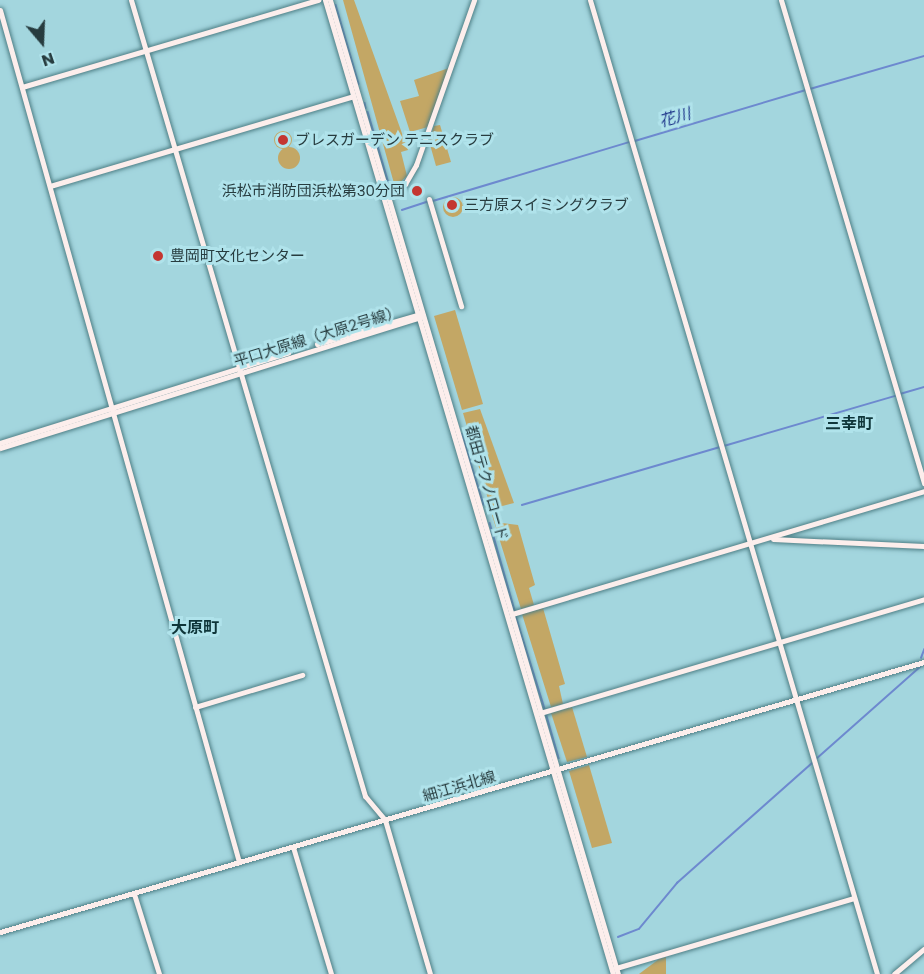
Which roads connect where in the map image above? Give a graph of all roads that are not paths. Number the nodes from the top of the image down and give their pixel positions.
1 (131, 0) edge
2 (318, 0) edge
3 (325, 0) edge
4 (330, 0) edge
5 (474, 0) edge
6 (590, 0) edge
7 (781, 0) edge
8 (0, 10) edge
9 (146, 50) junction
10 (22, 87) junction
11 (353, 96) junction
12 (175, 150) junction
13 (50, 186) junction
14 (388, 192) junction
15 (429, 199) dead end
16 (461, 306) dead end
17 (420, 316) junction
18 (239, 369) junction
19 (112, 410) junction
20 (0, 443) edge
21 (0, 448) edge
22 (924, 483) edge
23 (924, 491) edge
24 (768, 538) junction
25 (750, 543) junction
26 (924, 546) edge
27 (924, 599) edge
28 (512, 614) junction
29 (780, 643) junction
30 (924, 662) edge
31 (302, 675) dead end
32 (796, 699) junction
33 (195, 707) junction
34 (539, 713) junction
35 (555, 770) junction
36 (385, 820) junction
37 (293, 847) junction
38 (239, 862) junction
39 (134, 894) junction
40 (854, 898) junction
41 (0, 932) edge
42 (924, 949) edge
43 (615, 971) edge
44 (159, 974) edge
45 (331, 974) edge
46 (430, 974) edge
47 (877, 974) edge
48 (894, 974) edge

1 - 9 street
2 - 9 street
3 - 11 street, 都田テクノロード
4 - 14 street, 都田テクノロード
5 - 14 street
6 - 25 street
7 - 22 street
8 - 10 street
9 - 10 street
9 - 12 street
10 - 13 street
11 - 12 street
11 - 17 street, 都田テクノロード
12 - 13 street
12 - 18 street
13 - 19 street
14 - 17 street, 都田テクノロード
15 - 16 street
17 - 18 street, 平口大原線（大原2号線）
17 - 28 street, 都田テクノロード
17 - 34 street, 都田テクノロード
18 - 19 street, 平口大原線（大原2号線）
18 - 36 street
19 - 20 street, 平口大原線（大原2号線）
19 - 21 street, 平口大原線（大原2号線）
19 - 33 street
23 - 24 street
24 - 25 street
24 - 26 street
25 - 28 street
25 - 29 street
27 - 29 street
28 - 34 street, 都田テクノロード
29 - 32 street
29 - 34 street
30 - 32 street, 細江浜北線
31 - 33 street
32 - 35 street, 細江浜北線
32 - 40 street
33 - 38 street
34 - 35 street, 都田テクノロード
35 - 36 street, 細江浜北線
35 - 43 street, 都田テクノロード
36 - 37 street, 細江浜北線
36 - 46 street
37 - 38 street, 細江浜北線
37 - 45 street
38 - 39 street, 細江浜北線
39 - 41 street, 細江浜北線
39 - 44 street
40 - 43 street
40 - 47 street
42 - 48 street

